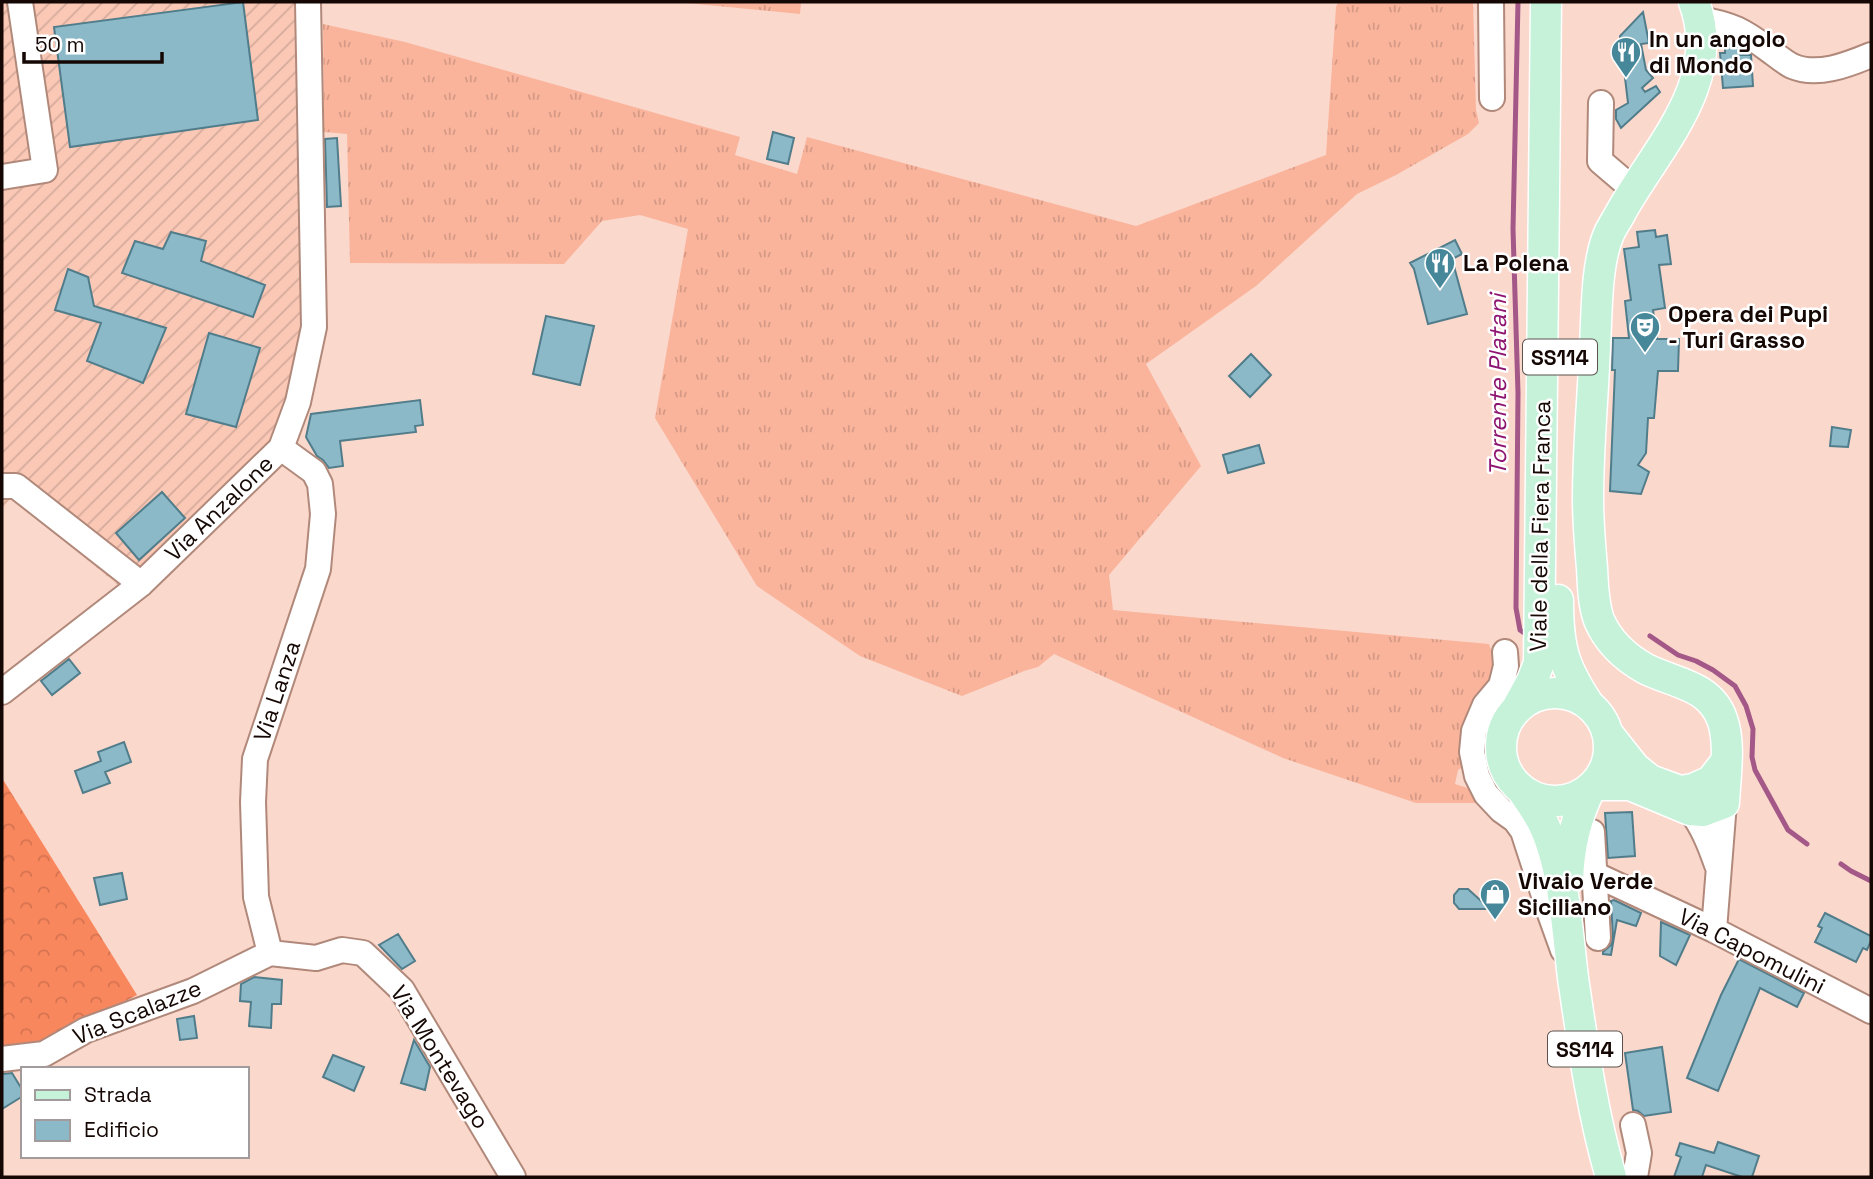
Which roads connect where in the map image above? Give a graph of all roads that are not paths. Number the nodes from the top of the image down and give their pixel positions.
1 (20, 2) edge
2 (308, 2) edge
3 (1491, 2) edge
4 (1546, 2) edge
5 (1562, 2) edge
6 (1697, 10) edge
7 (1871, 55) edge
8 (1492, 98) dead end
9 (1601, 103) dead end
10 (2, 177) edge
11 (1634, 190) junction
12 (281, 448) junction
13 (2, 486) edge
14 (141, 584) junction
15 (1505, 652) dead end
16 (2, 692) edge
17 (1589, 705) junction
18 (1516, 709) junction
19 (1608, 734) junction
20 (1725, 763) junction
21 (1592, 787) junction
22 (1522, 790) junction
23 (1685, 801) junction
24 (1724, 803) junction
25 (1592, 832) dead end
26 (1720, 872) junction
27 (1594, 874) junction
28 (1567, 920) junction
29 (1714, 930) junction
30 (1598, 938) dead end
31 (270, 953) junction
32 (1573, 976) junction
33 (1871, 1011) edge
34 (2, 1059) edge
35 (1633, 1125) dead end
36 (513, 1177) edge
37 (1611, 1177) edge
38 (1635, 1177) edge

1 - 10 street
2 - 12 street, Via Anzalone
3 - 8 street
4 - 18 main road, Viale della Fiera Franca / SS114
5 - 17 main road, Viale della Fiera Franca / SS114
6 - 7 street
6 - 11 main road
9 - 11 street
11 - 20 main road
12 - 14 street, Via Anzalone
12 - 31 street, Via Lanza
13 - 14 street
14 - 16 street, Via Anzalone
15 - 32 street
17 - 18 main road
17 - 19 main road
18 - 22 main road
19 - 21 main road
19 - 23 main road
20 - 23 main road
20 - 24 main road
21 - 22 main road
21 - 23 main road
21 - 28 main road
22 - 28 main road
23 - 24 main road
23 - 26 street
24 - 26 street
25 - 27 street
26 - 29 street
27 - 29 street, Via Capomulini
27 - 30 street
28 - 32 main road, SS114
29 - 33 street, Via Capomulini
31 - 34 street, Via Scalazze
31 - 36 street, Via Montevago
32 - 37 main road, SS114
35 - 38 street

